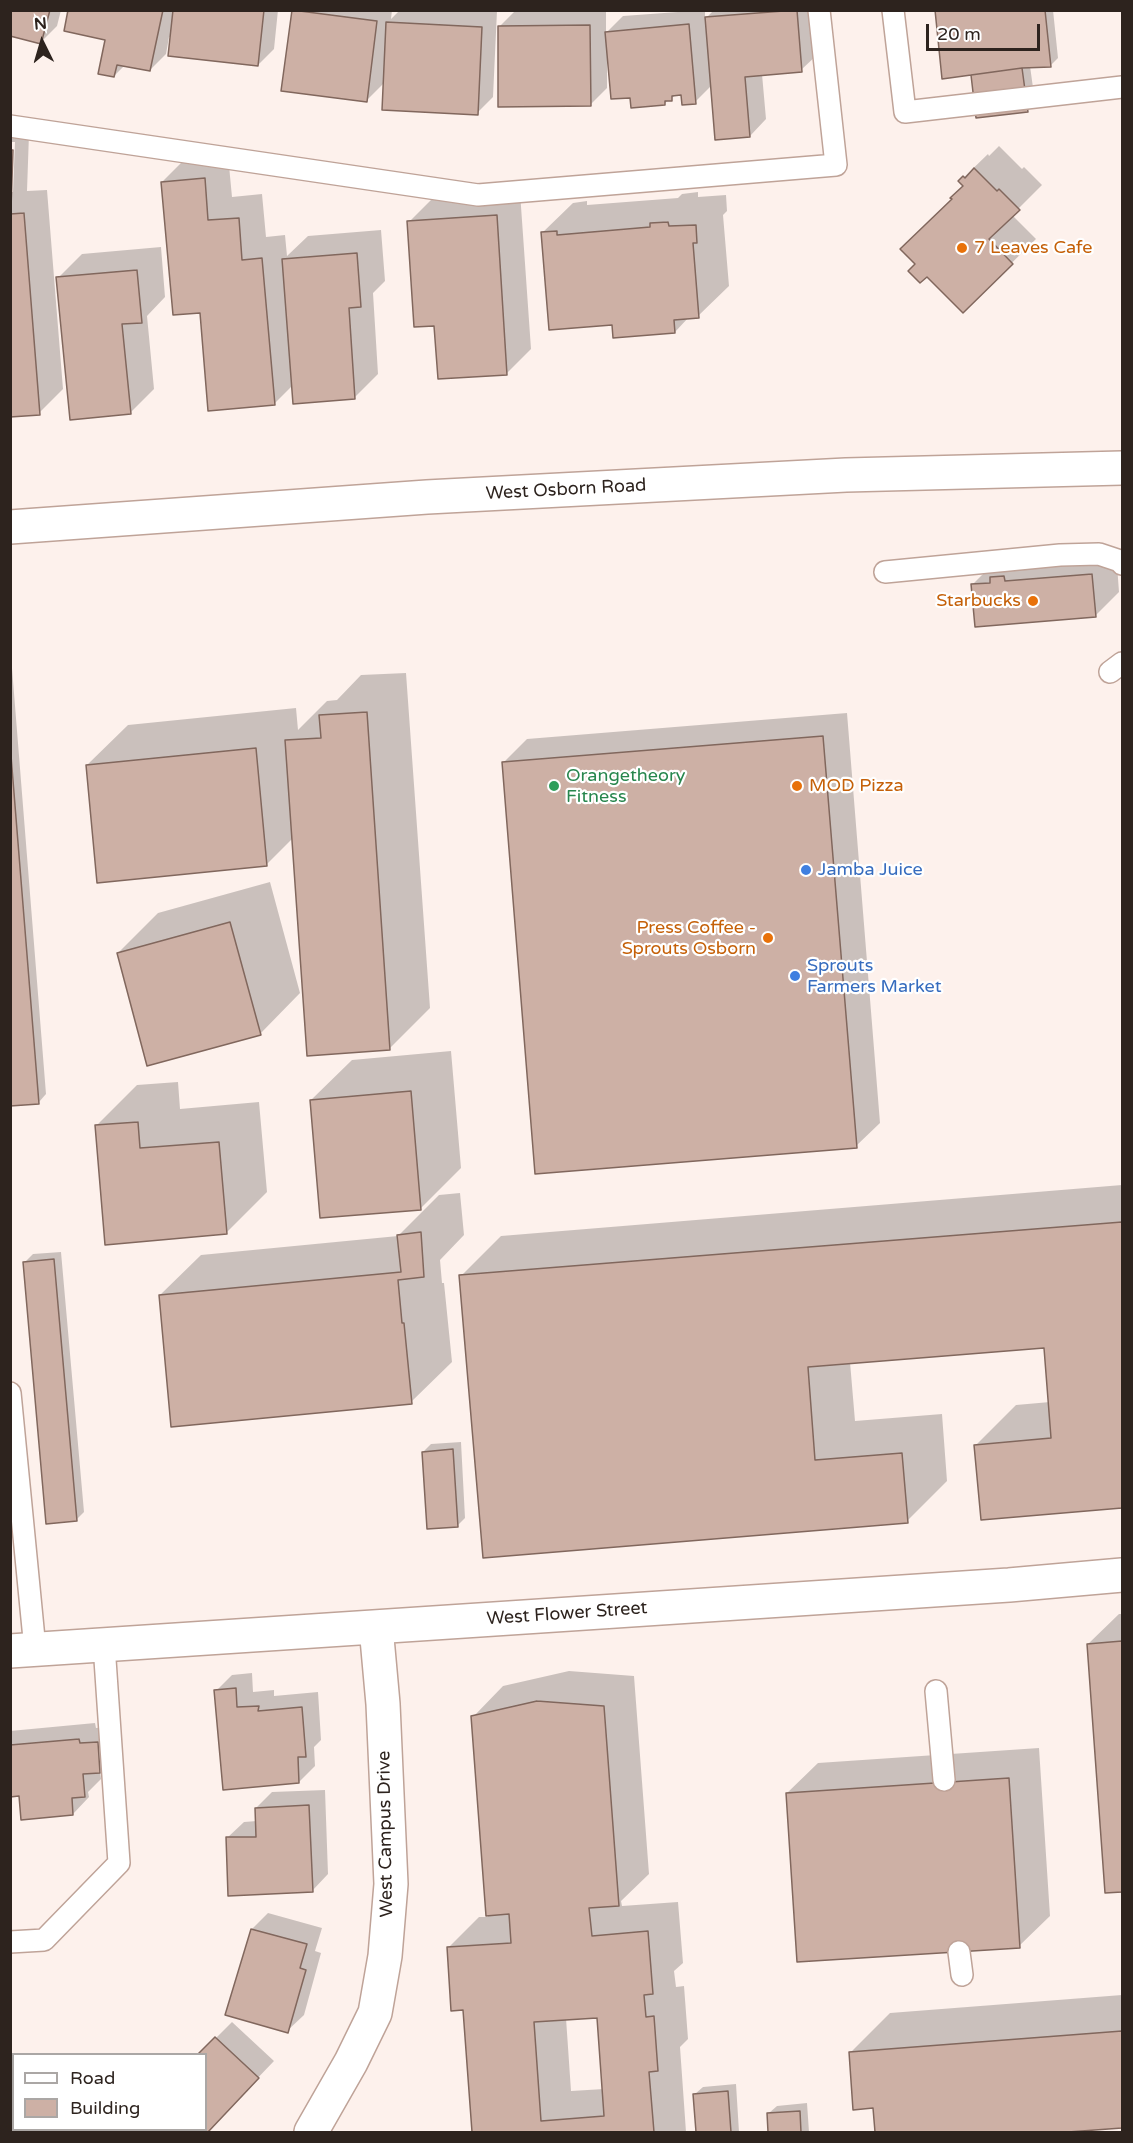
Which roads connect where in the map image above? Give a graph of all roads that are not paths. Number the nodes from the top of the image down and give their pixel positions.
1 (819, 10) edge
2 (893, 10) edge
3 (1122, 87) edge
4 (10, 126) edge
5 (1122, 468) edge
6 (10, 526) edge
7 (1122, 564) edge
8 (885, 572) dead end
9 (10, 1393) edge
10 (1122, 1575) edge
11 (376, 1627) junction
12 (104, 1645) junction
13 (23, 1650) edge
14 (936, 1691) dead end
15 (944, 1780) dead end
16 (10, 1942) edge
17 (959, 1952) dead end
18 (962, 1975) dead end
19 (311, 2133) edge

1 - 4 lane
2 - 3 lane
5 - 6 street, West Osborn Road
7 - 8 lane
9 - 13 lane
10 - 11 street, West Flower Street
11 - 12 street, West Flower Street
11 - 19 street, West Campus Drive
12 - 13 street, West Flower Street
12 - 16 lane
14 - 15 lane
17 - 18 lane

